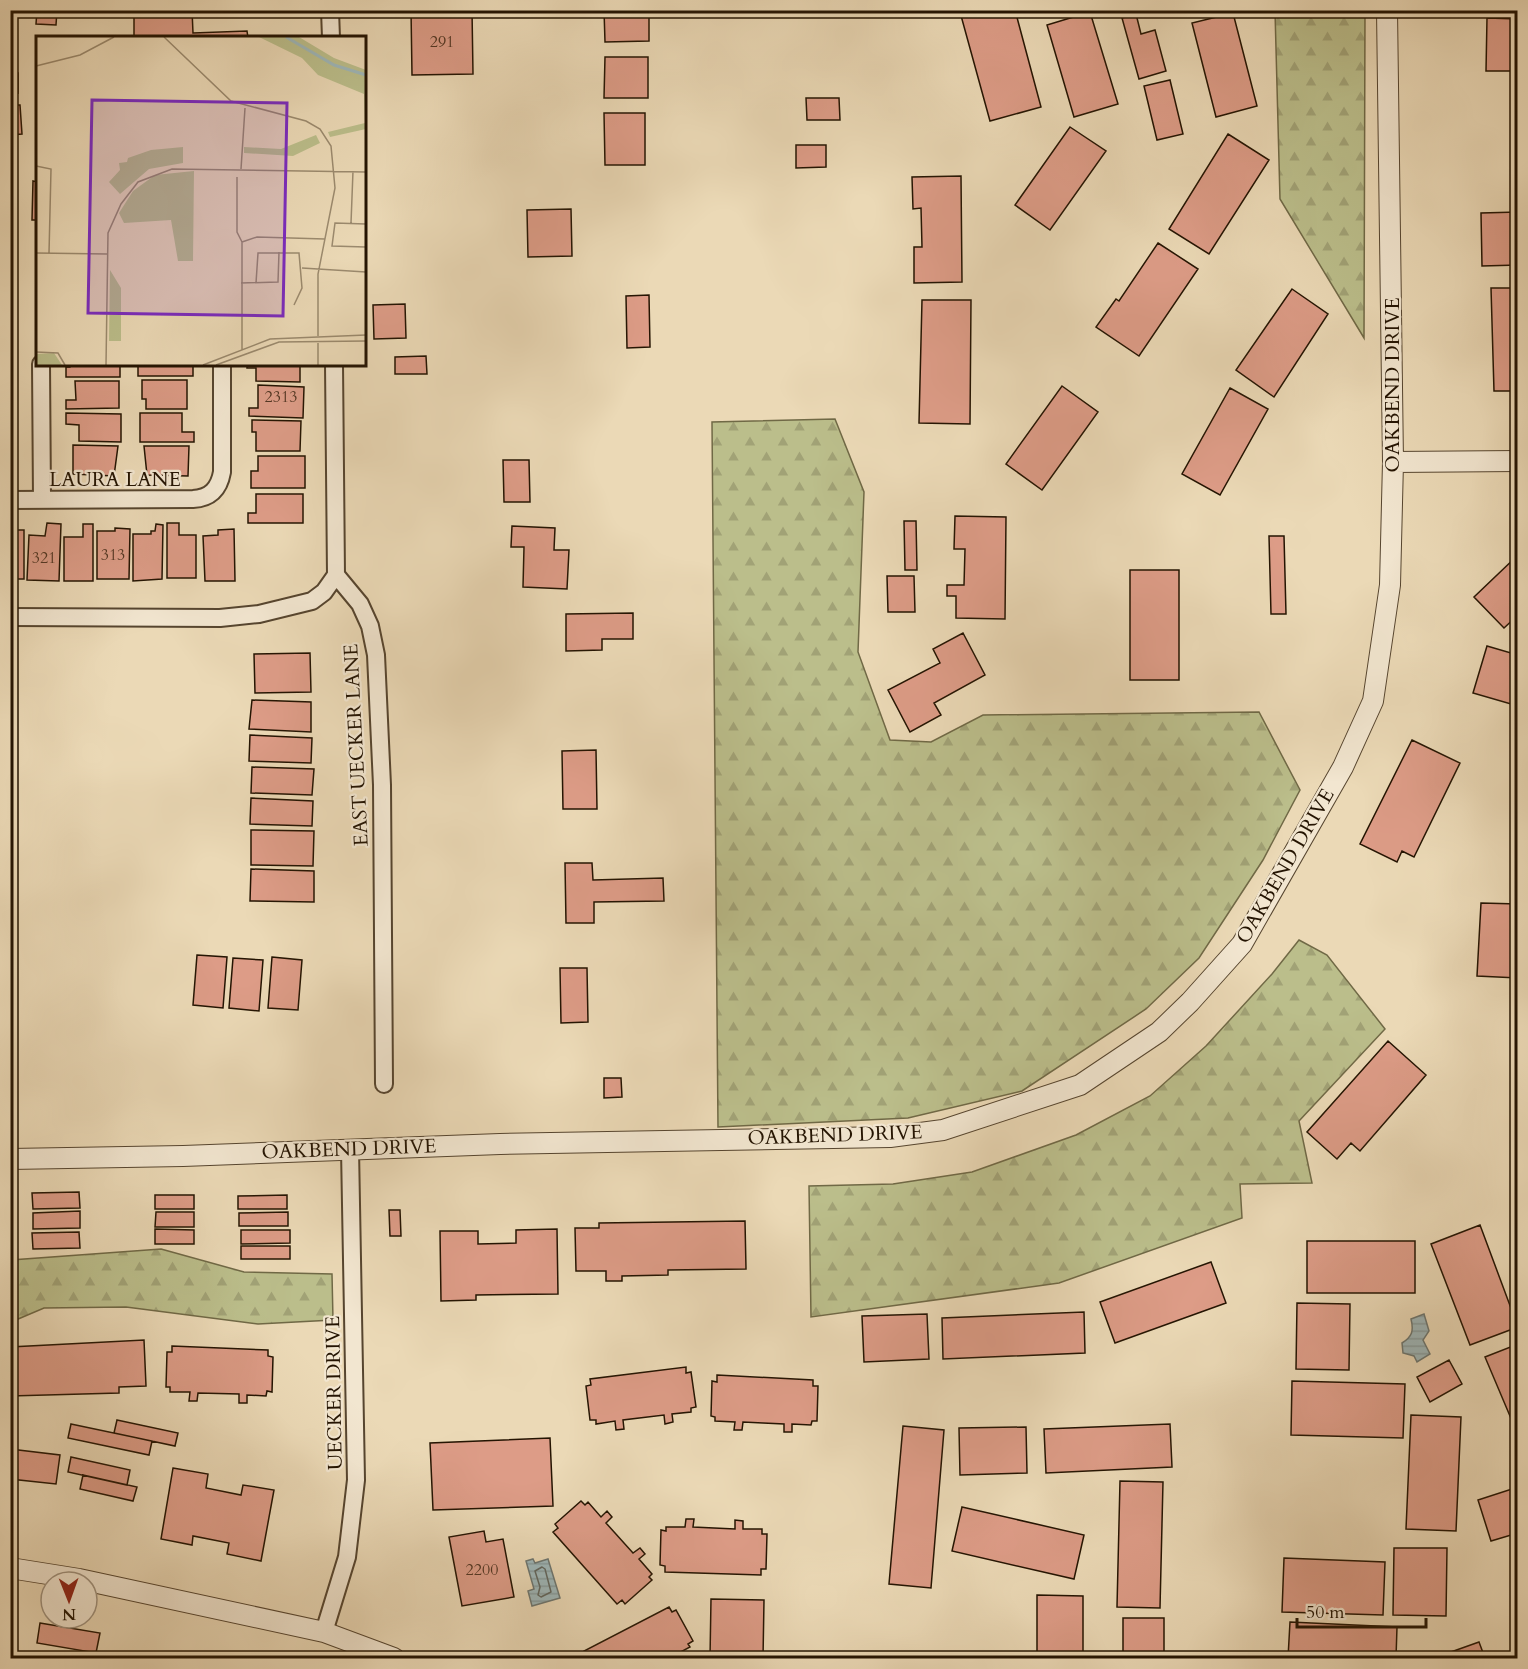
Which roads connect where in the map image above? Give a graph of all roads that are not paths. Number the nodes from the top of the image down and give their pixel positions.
1 (330, 10) edge
2 (1387, 10) edge
3 (331, 36) edge
4 (41, 366) edge
5 (222, 366) edge
6 (334, 366) edge
7 (1518, 461) edge
8 (1393, 462) junction
9 (10, 500) edge
10 (42, 500) junction
11 (336, 575) junction
12 (10, 617) edge
13 (384, 1084) dead end
14 (350, 1149) junction
15 (10, 1159) edge
16 (10, 1568) edge
17 (324, 1632) junction
18 (394, 1659) edge

1 - 3 street
2 - 8 street, OAKBEND DRIVE
4 - 10 street
5 - 10 street, LAURA LANE
6 - 11 street
7 - 8 street
8 - 14 street, OAKBEND DRIVE
9 - 10 street, LAURA LANE
11 - 12 street
11 - 13 street, EAST UECKER LANE
14 - 15 street, OAKBEND DRIVE
14 - 17 street, UECKER DRIVE
16 - 17 street
17 - 18 street

